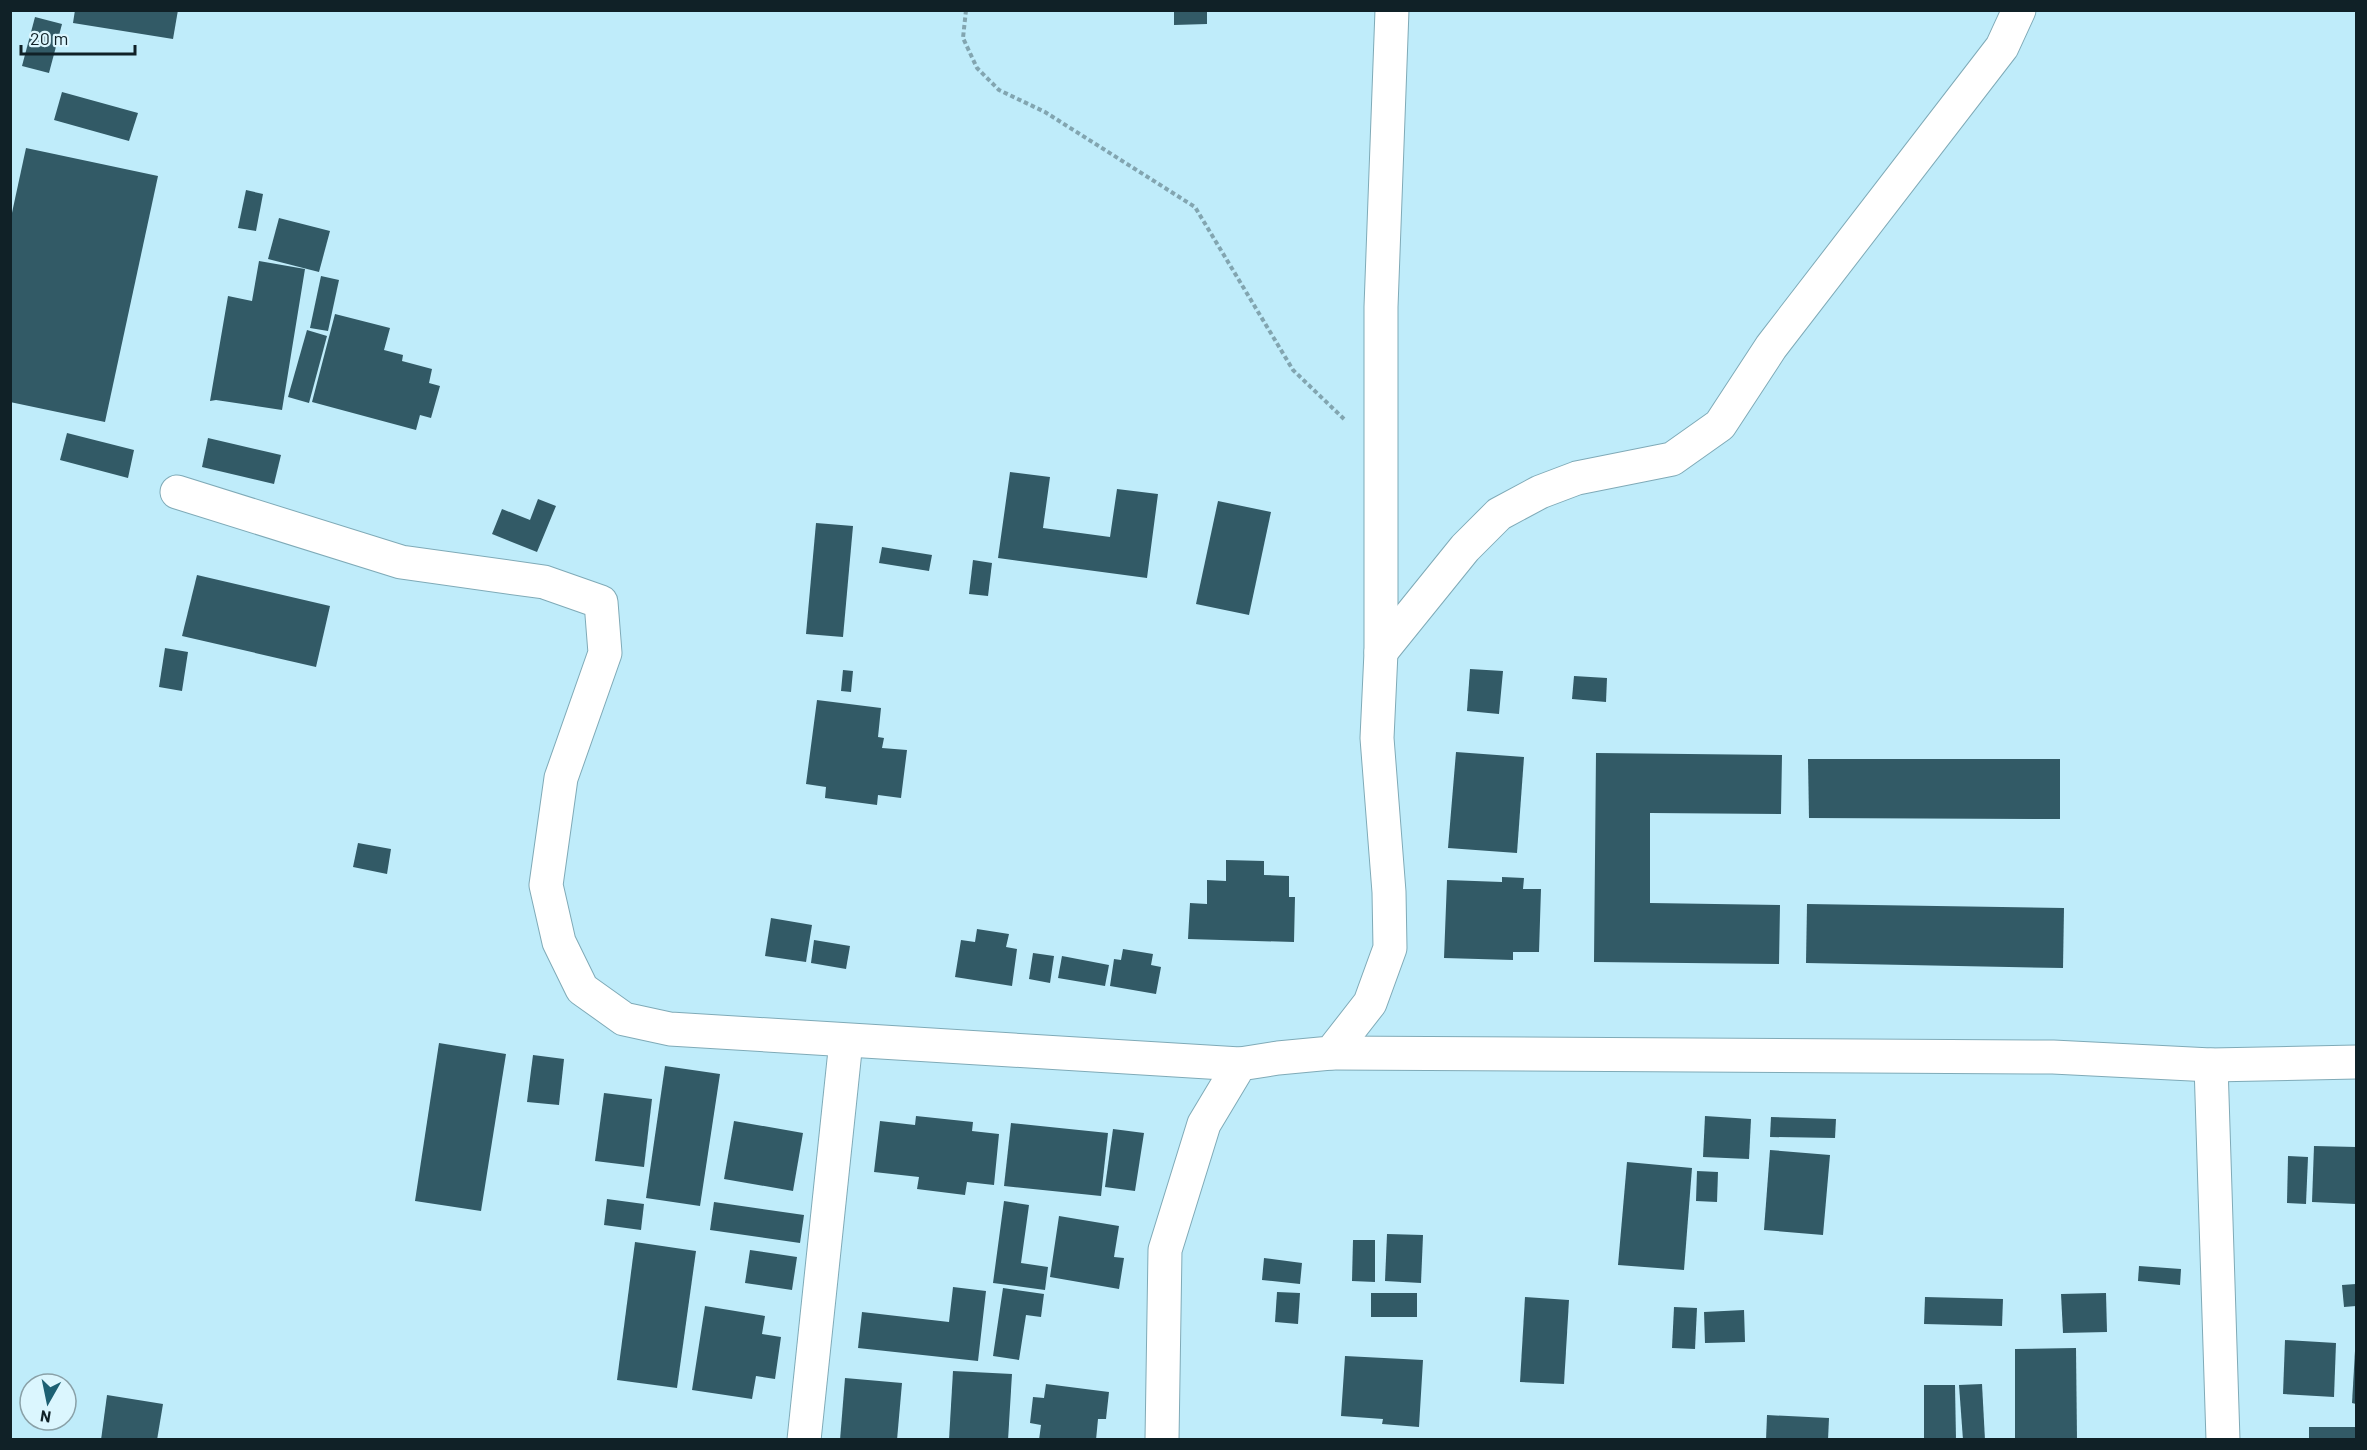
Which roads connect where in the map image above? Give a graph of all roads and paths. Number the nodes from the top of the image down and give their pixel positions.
1 (966, 10) edge
2 (1392, 10) edge
3 (2019, 10) edge
4 (1380, 464) junction
5 (177, 492) dead end
6 (1382, 652) junction
7 (846, 1041) junction
8 (1331, 1053) junction
9 (2356, 1062) edge
10 (1240, 1064) junction
11 (2211, 1065) junction
12 (804, 1440) edge
13 (1162, 1440) edge
14 (2223, 1440) edge

1 - 4 path
2 - 4 street
3 - 6 street
4 - 6 street
5 - 7 street
6 - 8 street
7 - 10 street
7 - 12 street
8 - 10 street
8 - 11 street
9 - 11 street
10 - 13 street
11 - 14 street

